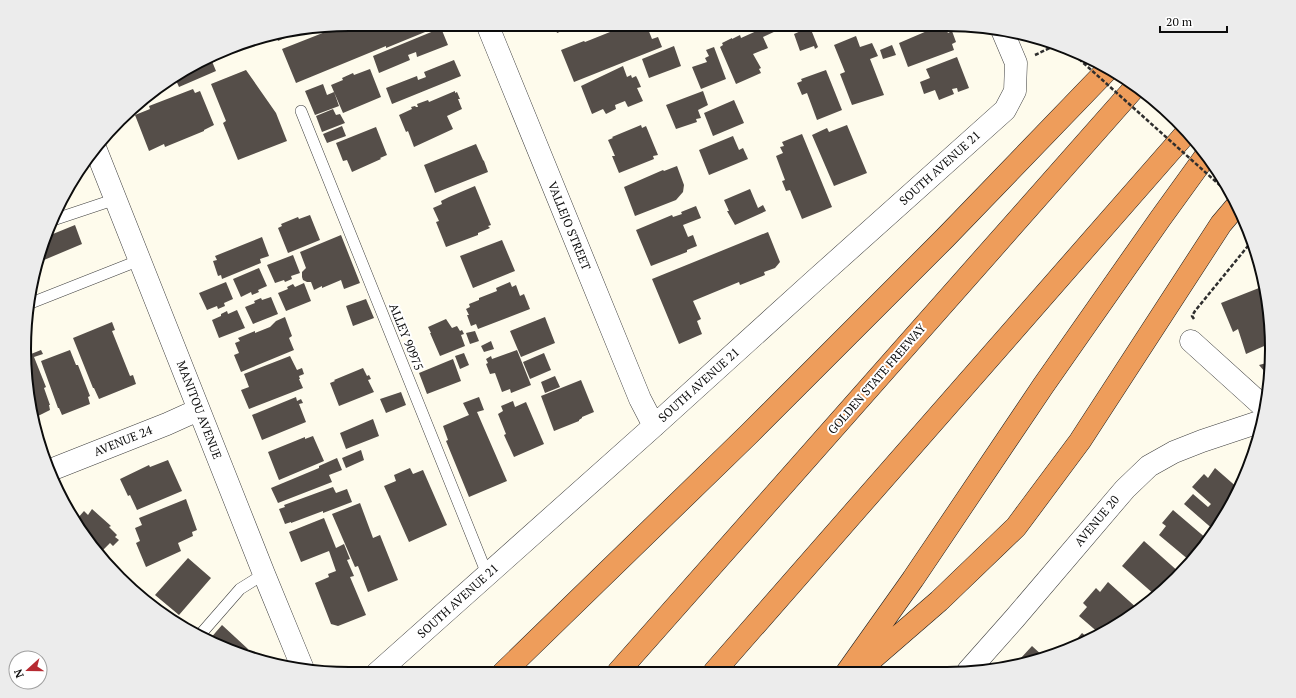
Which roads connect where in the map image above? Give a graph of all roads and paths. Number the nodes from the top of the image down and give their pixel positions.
1 (490, 31) edge
2 (1005, 36) edge
3 (1081, 60) edge
4 (1104, 73) edge
5 (1132, 91) edge
6 (301, 111) dead end
7 (1183, 136) edge
8 (98, 154) edge
9 (1203, 160) edge
10 (1218, 184) edge
11 (116, 199) junction
12 (1233, 210) edge
13 (59, 218) edge
14 (1248, 246) edge
15 (140, 260) junction
16 (35, 303) edge
17 (1195, 311) dead end
18 (1191, 341) dead end
19 (1260, 404) edge
20 (198, 410) junction
21 (1256, 423) edge
22 (654, 426) junction
23 (56, 472) edge
24 (264, 574) junction
25 (487, 574) junction
26 (203, 631) edge
27 (301, 663) edge
28 (973, 666) edge
29 (384, 667) edge
30 (509, 667) edge
31 (622, 667) edge
32 (718, 667) edge
33 (851, 667) edge
34 (863, 667) edge

1 - 22 street, VALLEJO STREET
2 - 22 street, SOUTH AVENUE 21
3 - 10 path, bridge
4 - 30 highway
5 - 31 highway, GOLDEN STATE FREEWAY
6 - 25 lane, ALLEY 90975
7 - 32 highway
8 - 11 street, MANITOU AVENUE
9 - 33 highway
11 - 13 lane
11 - 15 street, MANITOU AVENUE
12 - 34 highway
14 - 17 path
15 - 16 lane
15 - 20 street, MANITOU AVENUE
18 - 19 street
20 - 23 street, AVENUE 24
20 - 24 street, MANITOU AVENUE
21 - 28 street, AVENUE 20
22 - 25 street, SOUTH AVENUE 21
24 - 26 lane
24 - 27 street, MANITOU AVENUE
25 - 29 street, SOUTH AVENUE 21

